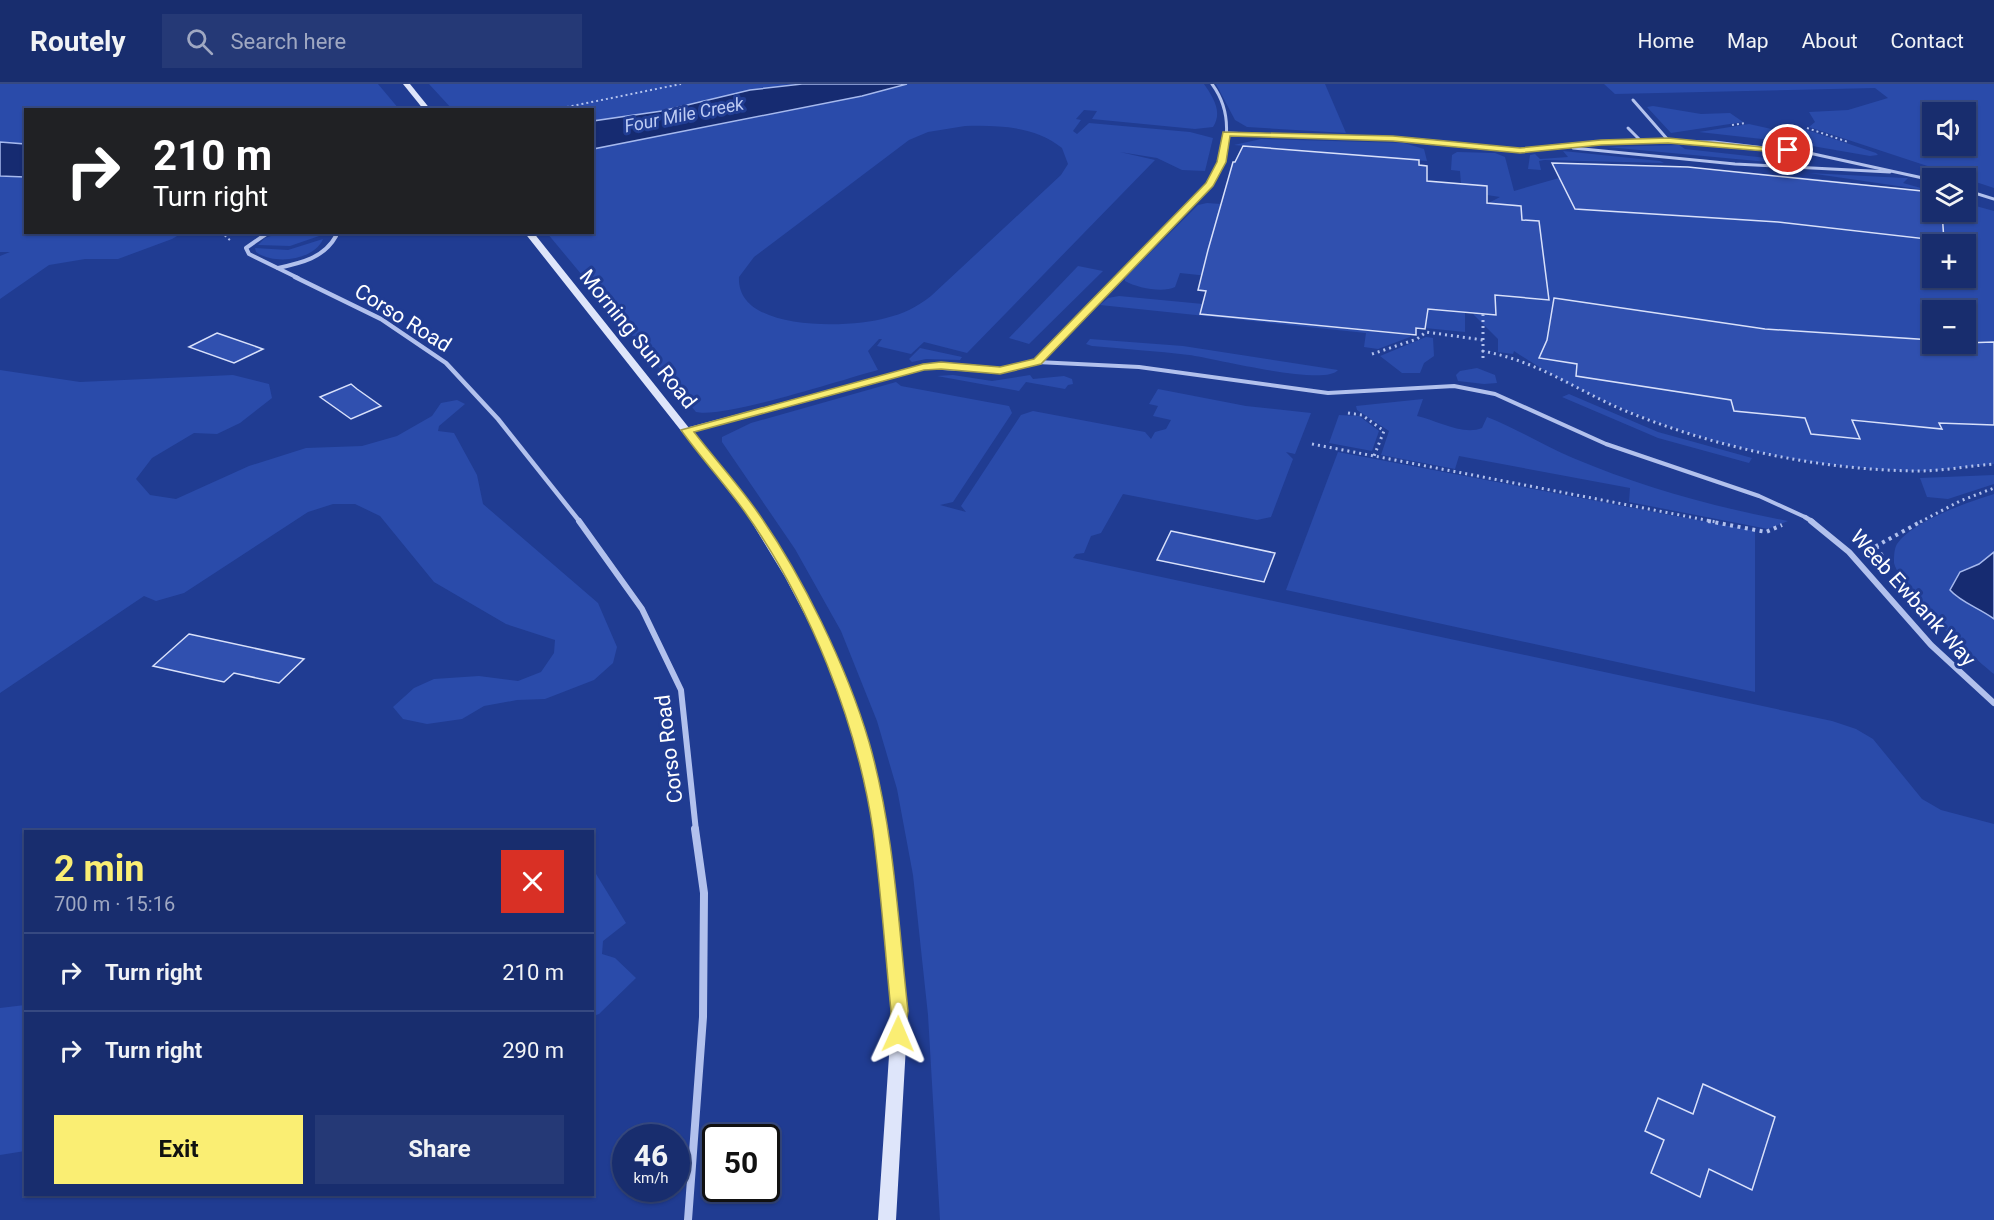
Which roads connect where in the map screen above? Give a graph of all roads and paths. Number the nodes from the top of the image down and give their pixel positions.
1 (406, 84) edge
2 (681, 84) edge
3 (1212, 84) edge
4 (1633, 100) dead end
5 (426, 108) edge
6 (562, 108) edge
7 (1628, 128) dead end
8 (1226, 134) junction
9 (1668, 140) junction
10 (1641, 141) junction
11 (1563, 147) junction
12 (1902, 173) junction
13 (1922, 178) edge
14 (1976, 193) edge
15 (1994, 199) edge
16 (265, 234) edge
17 (334, 234) edge
18 (530, 234) edge
19 (278, 268) junction
20 (1484, 314) dead end
21 (1483, 340) junction
22 (1482, 351) junction
23 (1372, 354) dead end
24 (1037, 362) junction
25 (1483, 362) dead end
26 (1348, 413) dead end
27 (686, 430) junction
28 (1312, 444) dead end
29 (1374, 456) junction
30 (1994, 464) edge
31 (1994, 488) edge
32 (1805, 517) junction
33 (1856, 556) junction
34 (1994, 703) edge
35 (688, 1220) edge
36 (887, 1220) edge

1 - 5 main road
2 - 6 path
3 - 8 lane
4 - 9 lane
7 - 10 lane
8 - 11 lane
8 - 24 lane
9 - 10 lane
9 - 12 lane
10 - 11 lane
11 - 12 lane
12 - 13 lane
14 - 15 lane
16 - 19 street, Corso Road
17 - 19 street
18 - 27 main road, Morning Sun Road
19 - 35 street, Corso Road
20 - 21 path
21 - 22 path
21 - 23 path
22 - 25 path
22 - 30 path
24 - 27 lane
24 - 32 lane
26 - 29 path
27 - 36 main road, Morning Sun Road
28 - 29 path
29 - 32 path
31 - 33 path
32 - 33 street, Weeb Ewbank Way
33 - 34 street, Weeb Ewbank Way

